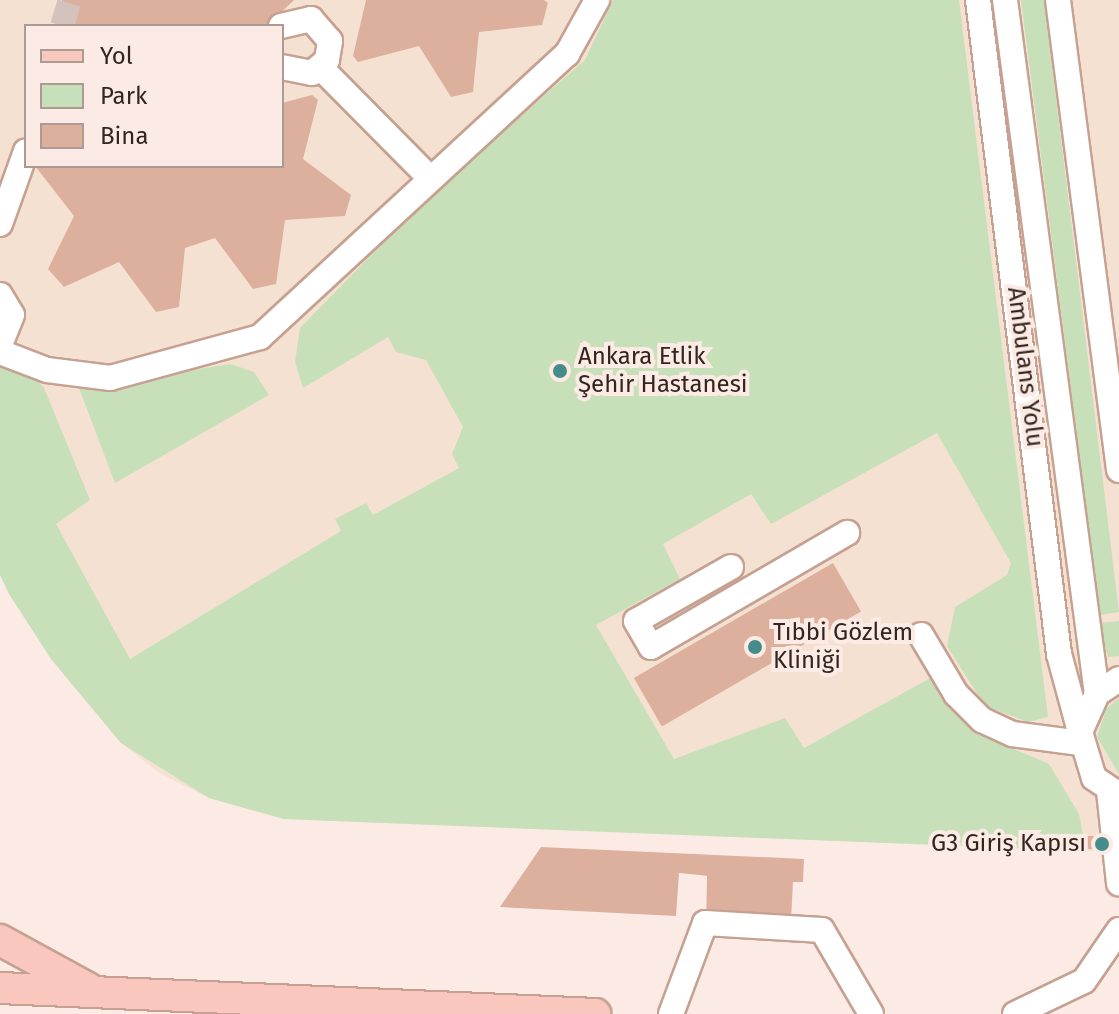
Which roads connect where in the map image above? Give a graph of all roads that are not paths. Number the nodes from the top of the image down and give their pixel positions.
1 (597, 0) edge
2 (978, 0) edge
3 (1005, 0) edge
4 (1058, 0) edge
5 (284, 25) edge
6 (284, 68) edge
7 (321, 68) junction
8 (24, 157) edge
9 (430, 178) junction
10 (0, 224) edge
11 (0, 295) edge
12 (0, 344) edge
13 (0, 352) edge
14 (1119, 470) edge
15 (847, 533) dead end
16 (731, 567) dead end
17 (921, 635) dead end
18 (1119, 679) edge
19 (1097, 694) junction
20 (1080, 738) junction
21 (1114, 793) edge
22 (1119, 883) edge
23 (1119, 930) edge
24 (0, 940) edge
25 (0, 988) edge
26 (97, 993) junction
27 (595, 1014) edge
28 (671, 1014) edge
29 (871, 1014) edge
30 (1015, 1014) edge

1 - 9 lane
2 - 20 lane, Ambulans Yolu
3 - 19 lane
4 - 14 lane
5 - 7 lane
6 - 7 lane
7 - 9 lane
8 - 10 lane
9 - 13 lane
11 - 12 lane
15 - 16 lane
17 - 20 lane
18 - 19 lane
19 - 20 lane
20 - 21 lane, Ambulans Yolu
21 - 22 lane
23 - 30 lane
24 - 26 main road
25 - 26 main road
26 - 27 main road
28 - 29 lane

